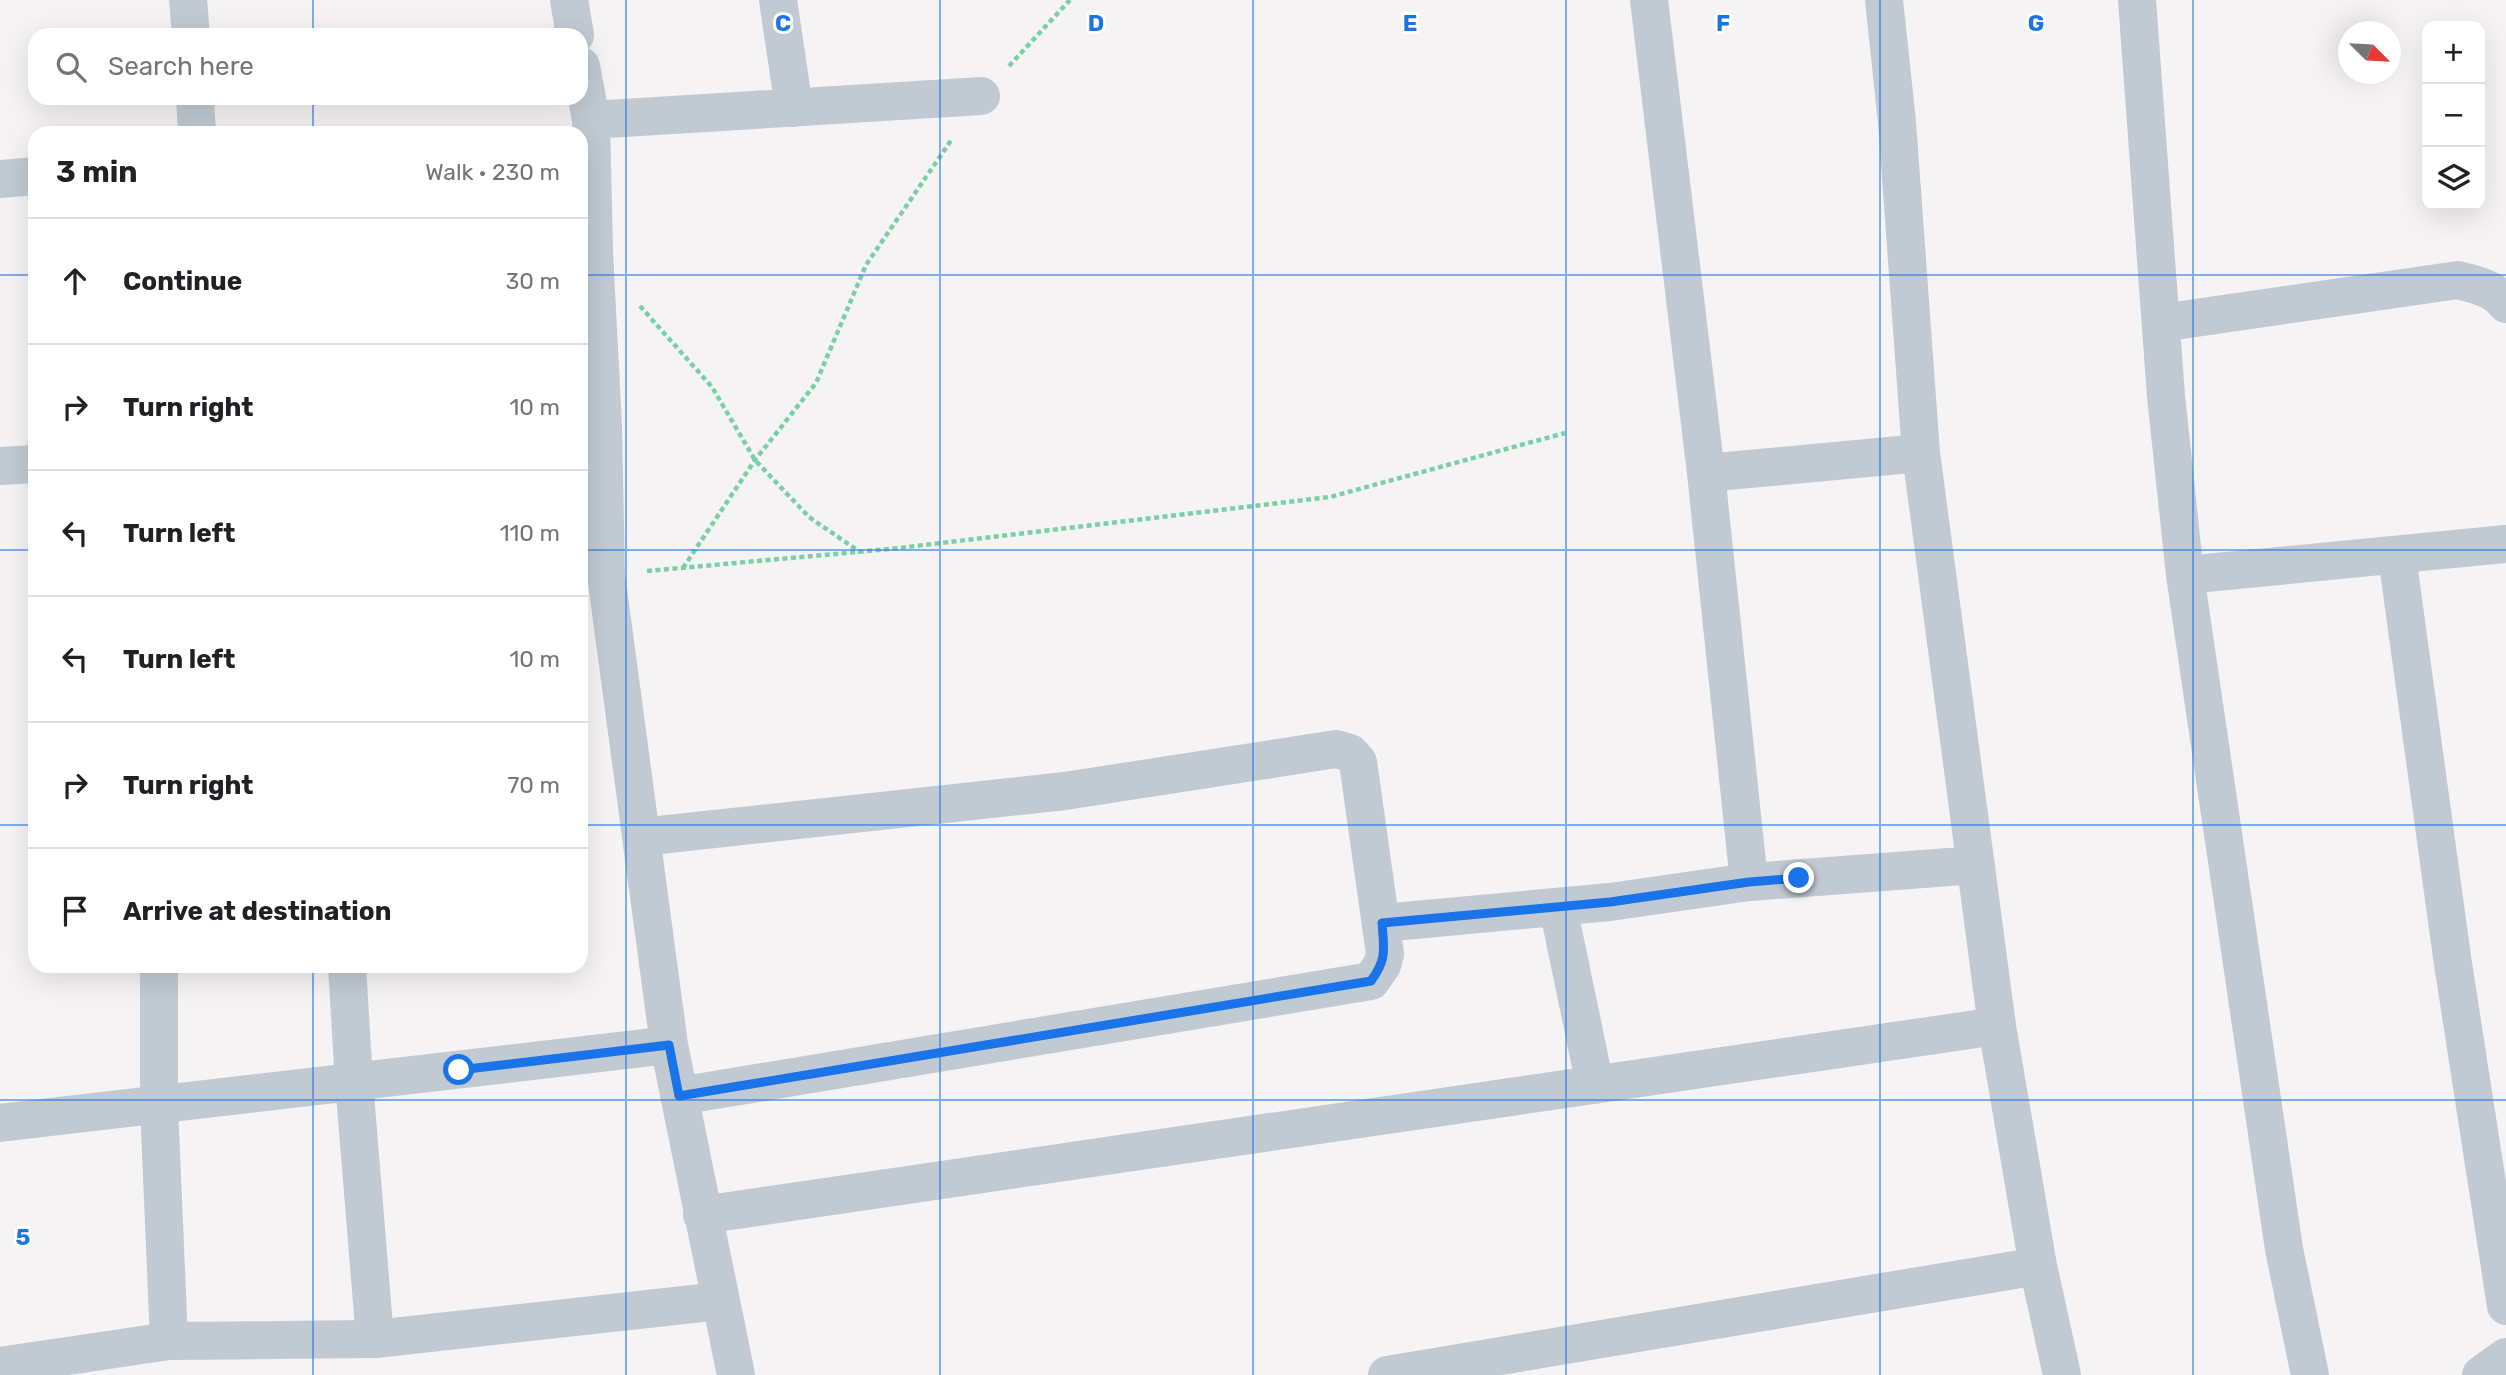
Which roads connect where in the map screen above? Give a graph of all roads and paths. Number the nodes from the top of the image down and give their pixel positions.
1 (188, 0) edge
2 (569, 0) edge
3 (778, 0) edge
4 (1070, 0) edge
5 (1649, 0) edge
6 (1884, 0) edge
7 (2137, 0) edge
8 (190, 28) edge
9 (574, 28) edge
10 (981, 96) junction
11 (195, 105) edge
12 (585, 105) edge
13 (794, 108) junction
14 (197, 126) edge
15 (587, 126) edge
16 (588, 139) edge
17 (28, 177) edge
18 (0, 179) edge
19 (637, 303) dead end
20 (2506, 304) edge
21 (2161, 323) junction
22 (1565, 433) dead end
23 (1921, 453) junction
24 (755, 460) junction
25 (28, 464) edge
26 (0, 466) edge
27 (1706, 473) junction
28 (2506, 544) edge
29 (860, 552) junction
30 (2397, 556) junction
31 (684, 568) junction
32 (606, 575) junction
33 (2185, 575) junction
34 (641, 837) junction
35 (1976, 865) junction
36 (1749, 882) junction
37 (1558, 907) junction
38 (1382, 923) junction
39 (159, 973) edge
40 (347, 973) edge
41 (1997, 1026) junction
42 (669, 1045) junction
43 (354, 1082) junction
44 (1595, 1085) junction
45 (679, 1096) junction
46 (159, 1105) junction
47 (0, 1123) edge
48 (702, 1215) junction
49 (2038, 1266) junction
50 (720, 1301) junction
51 (2506, 1306) edge
52 (375, 1339) junction
53 (169, 1341) junction
54 (2506, 1357) edge
55 (0, 1366) edge
56 (736, 1375) edge
57 (1387, 1375) edge
58 (2062, 1375) edge
59 (2310, 1375) edge
60 (2481, 1375) edge

1 - 8 street
2 - 9 street
3 - 13 street
4 - 10 path
5 - 27 street
6 - 23 street
7 - 21 street
10 - 13 street
10 - 24 path
11 - 14 street
12 - 15 street
13 - 16 street
16 - 32 street
17 - 18 street
19 - 24 path
20 - 21 street
21 - 33 street
22 - 29 path
23 - 27 street
23 - 35 street
24 - 29 path
24 - 31 path
25 - 26 street
27 - 36 street
28 - 30 street
29 - 31 path
30 - 33 street
30 - 51 street
31 - 32 path
32 - 34 street
33 - 59 street
34 - 38 street
34 - 42 street
35 - 36 street
35 - 41 street
36 - 37 street
37 - 38 street
37 - 44 street
38 - 45 street
39 - 46 street
40 - 43 street
41 - 44 street
41 - 49 street
42 - 43 street
42 - 45 street
43 - 46 street
43 - 52 street
44 - 48 street
45 - 48 street
46 - 47 street
46 - 53 street
48 - 50 street
49 - 57 street
49 - 58 street
50 - 52 street
50 - 56 street
52 - 53 street
53 - 55 street
54 - 60 street

